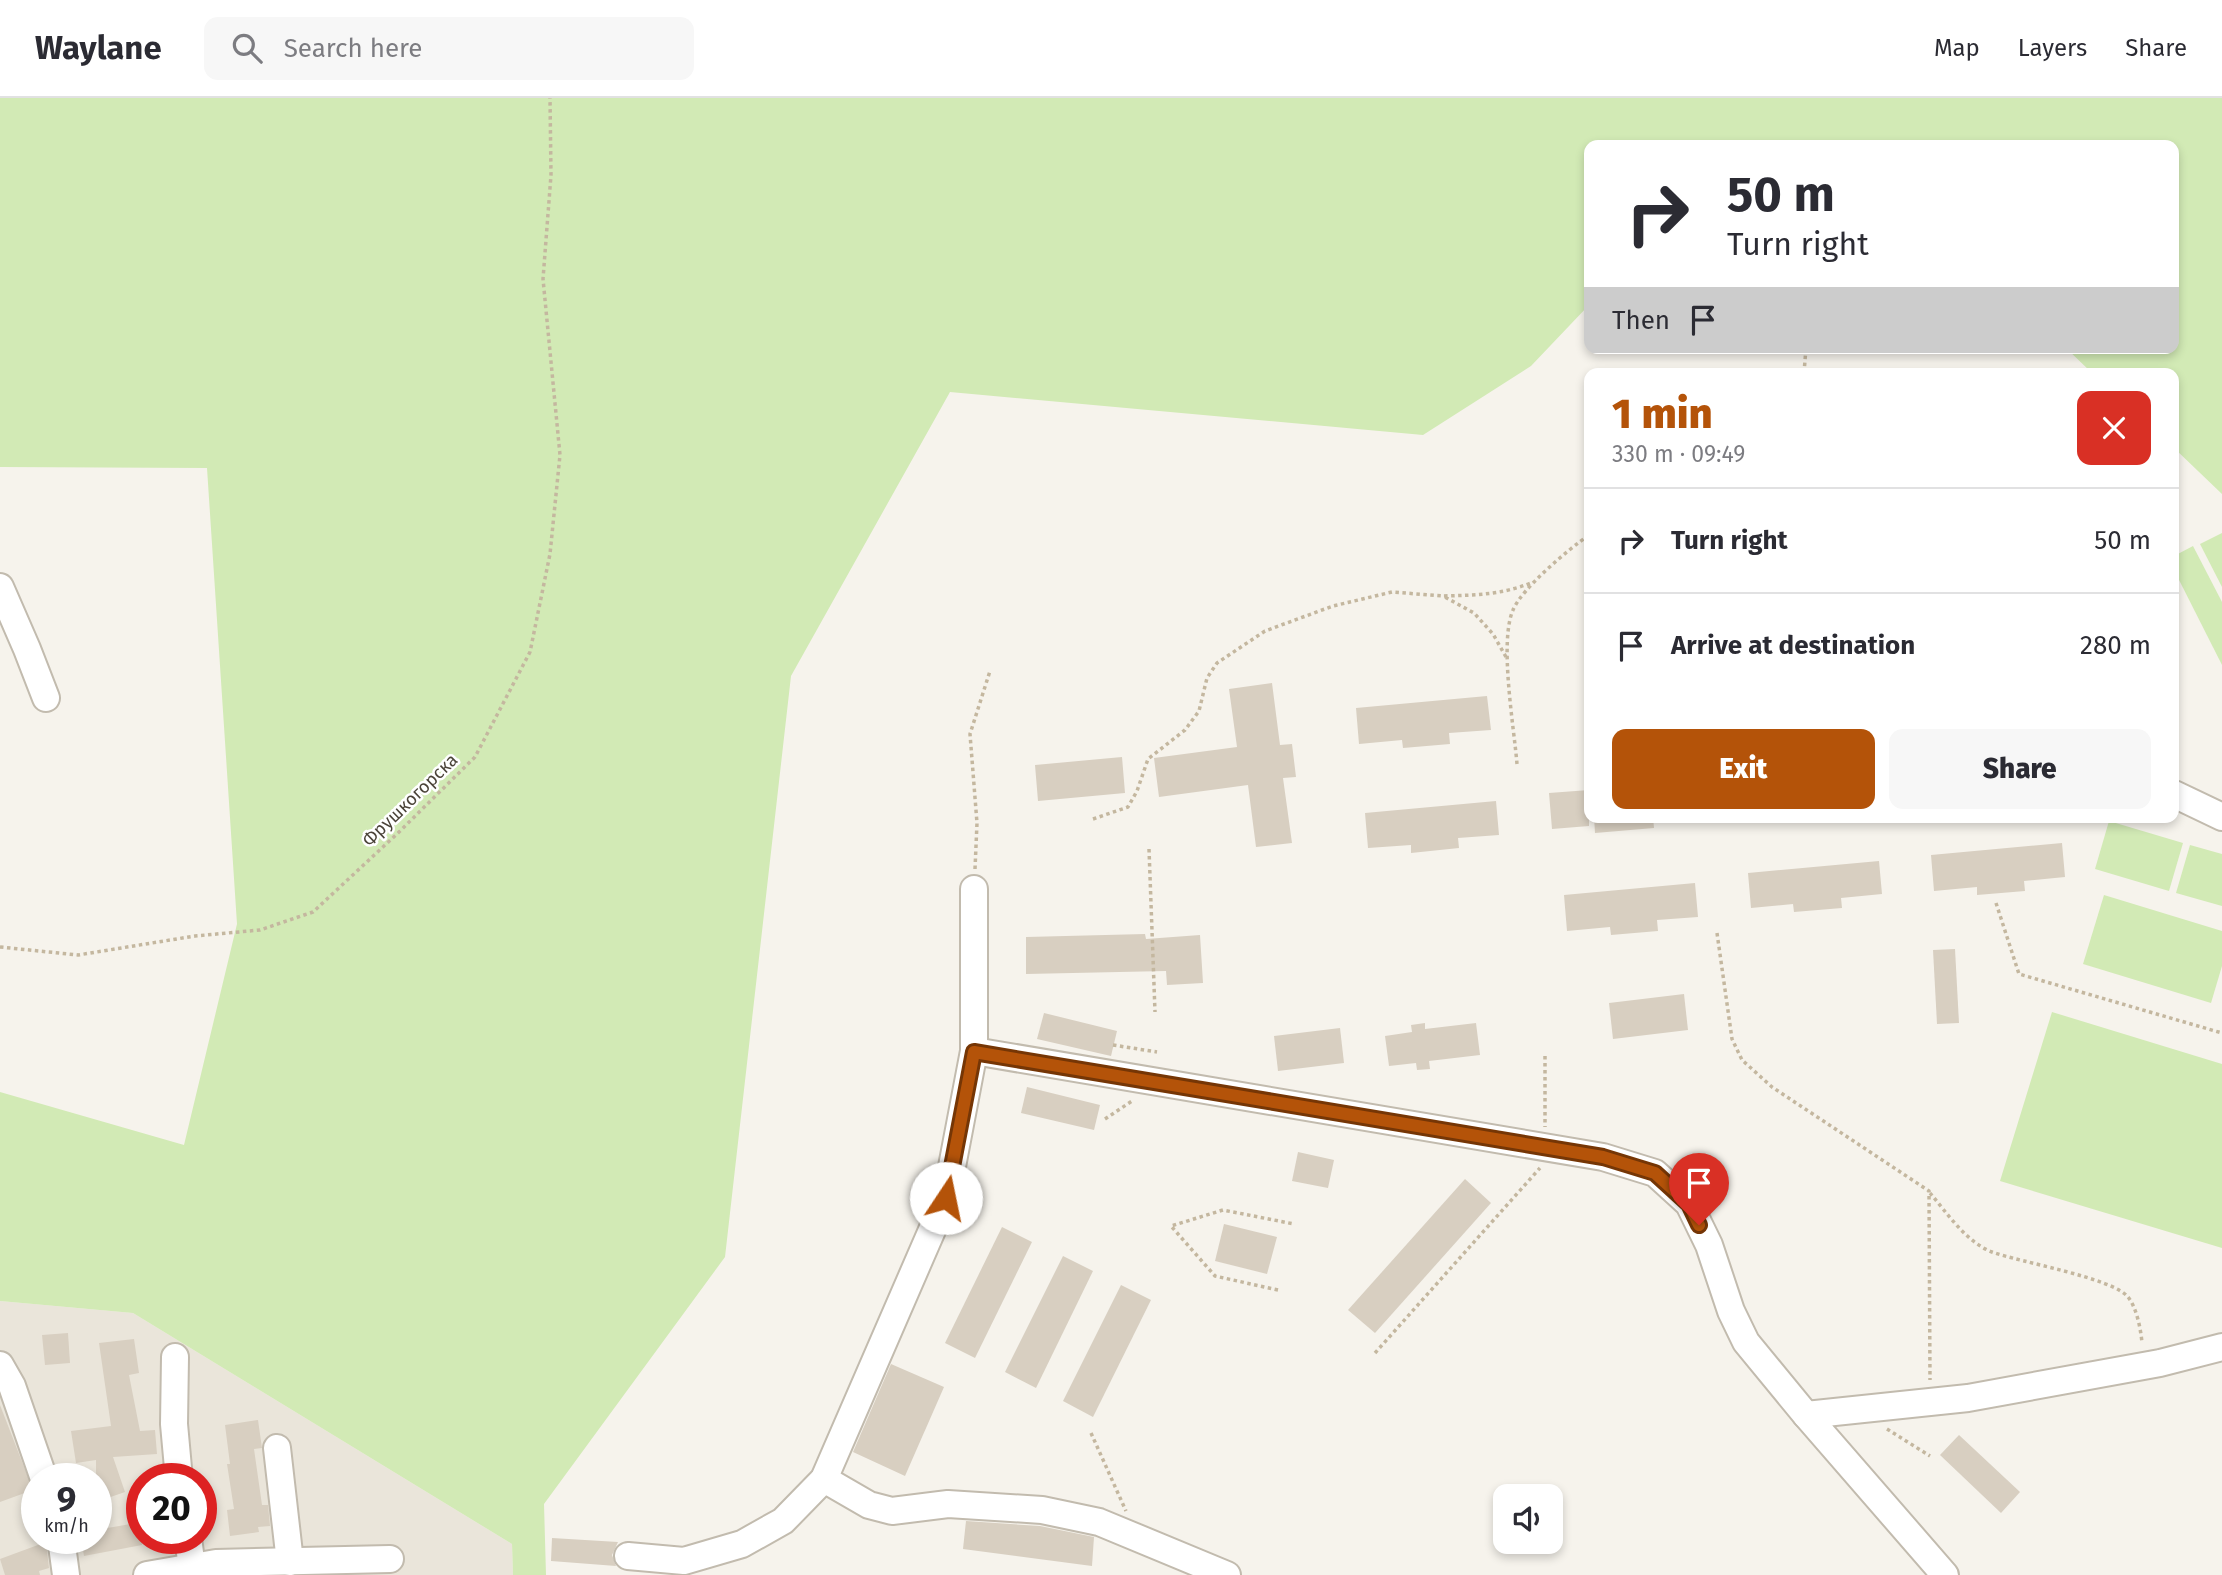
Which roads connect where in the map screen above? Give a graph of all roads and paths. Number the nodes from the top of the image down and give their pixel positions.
1 (550, 98) edge
2 (1584, 539) edge
3 (1535, 582) junction
4 (0, 587) edge
5 (1443, 596) junction
6 (1508, 659) junction
7 (990, 671) dead end
8 (46, 698) dead end
9 (1517, 764) dead end
10 (2179, 796) edge
11 (2222, 817) edge
12 (1093, 819) dead end
13 (1149, 849) dead end
14 (974, 889) joint
15 (1996, 903) dead end
16 (1717, 933) dead end
17 (0, 947) edge
18 (1155, 1012) dead end
19 (2222, 1033) edge
20 (1113, 1045) dead end
21 (974, 1052) junction
22 (1157, 1052) dead end
23 (1545, 1056) dead end
24 (1545, 1147) junction
25 (1929, 1191) junction
26 (1294, 1224) dead end
27 (1278, 1290) dead end
28 (2222, 1347) edge
29 (1374, 1353) dead end
30 (175, 1357) dead end
31 (0, 1365) edge
32 (2144, 1366) junction
33 (1930, 1402) junction
34 (1855, 1410) junction
35 (1806, 1415) junction
36 (1091, 1433) dead end
37 (277, 1448) dead end
38 (1930, 1456) dead end
39 (38, 1463) edge
40 (178, 1463) edge
41 (824, 1479) junction
42 (1139, 1538) junction
43 (63, 1554) edge
44 (628, 1556) dead end
45 (390, 1559) dead end
46 (290, 1562) junction
47 (193, 1571) edge
48 (66, 1575) edge
49 (147, 1575) edge
50 (1227, 1575) edge
51 (1945, 1575) edge

1 - 17 path, Фрушкогорска
2 - 3 path
3 - 5 path
3 - 6 path
4 - 8 street
5 - 6 path
5 - 12 path
6 - 9 path
7 - 14 path
10 - 11 street
13 - 18 path
14 - 21 street
15 - 19 path
16 - 25 path
20 - 22 path
21 - 24 street
21 - 41 street
23 - 24 path
24 - 29 path
24 - 35 street
25 - 32 path
25 - 33 path
26 - 27 path
28 - 32 street
30 - 40 street
31 - 39 street
32 - 33 street
33 - 34 street
34 - 35 street
34 - 38 path
35 - 51 street
36 - 42 path
37 - 46 street
41 - 42 street
41 - 44 street
42 - 50 street
43 - 48 street
45 - 46 street
46 - 47 street
47 - 49 street

